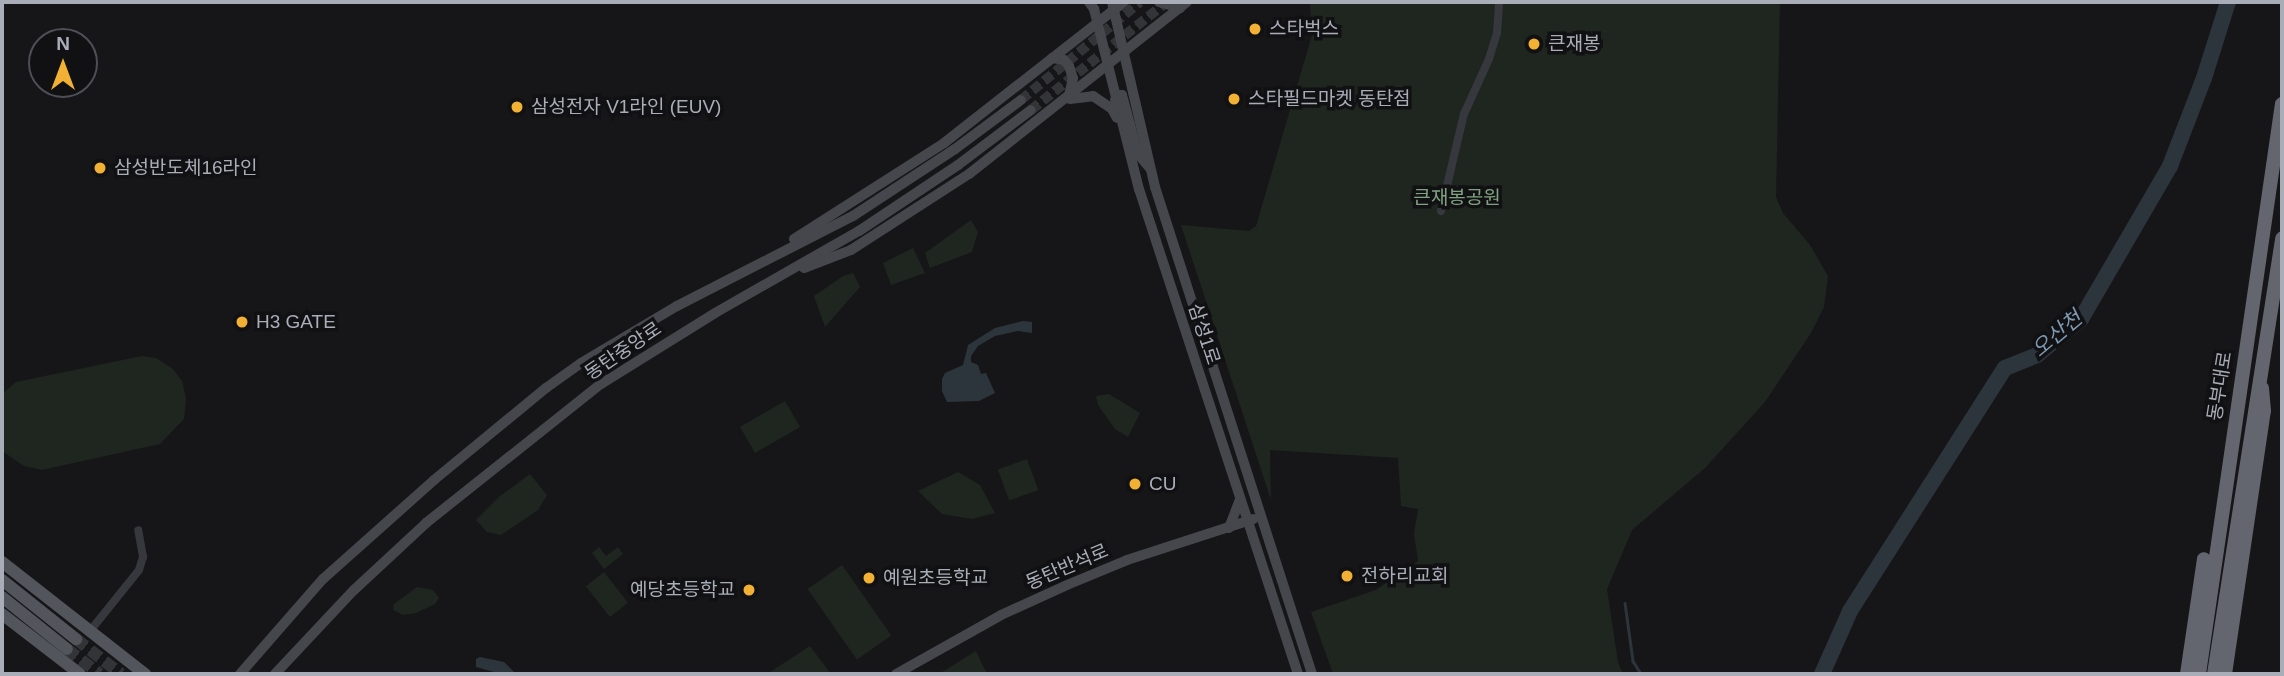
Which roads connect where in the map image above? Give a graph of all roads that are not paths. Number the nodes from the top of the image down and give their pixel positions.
1 (1089, 2) edge
2 (1159, 2) edge
3 (1499, 2) edge
4 (1117, 4) edge
5 (1184, 5) edge
6 (1097, 23) junction
7 (1125, 53) junction
8 (1052, 58) junction
9 (1107, 66) junction
10 (1021, 100) tunnel mouth
11 (1064, 100) junction
12 (1115, 100) junction
13 (2282, 104) edge
14 (1031, 110) tunnel mouth
15 (1121, 126) junction
16 (1150, 169) junction
17 (1441, 212) dead end
18 (2282, 238) edge
19 (760, 262) junction
20 (769, 282) junction
21 (2249, 324) junction
22 (2260, 364) junction
23 (1240, 499) junction
24 (1262, 516) junction
25 (1247, 521) junction
26 (1229, 528) junction
27 (138, 530) dead end
28 (2, 562) edge
29 (2, 580) edge
30 (2, 597) edge
31 (2, 614) edge
32 (90, 631) junction
33 (80, 674) edge
34 (145, 674) edge
35 (240, 674) edge
36 (275, 674) edge
37 (896, 674) edge
38 (1298, 674) edge
39 (1312, 674) edge
40 (2187, 674) edge
41 (2199, 674) edge
42 (2214, 674) edge
43 (2225, 674) edge

1 - 6 street, 삼성1로
2 - 5 street
3 - 17 street
4 - 6 street
4 - 7 street, 삼성1로
5 - 7 street
6 - 8 street
6 - 9 street, 삼성1로
7 - 9 street
7 - 16 street, 삼성1로
8 - 11 street
8 - 19 street
9 - 11 street
9 - 12 street, 삼성1로
10 - 19 street
11 - 15 street
11 - 20 street
12 - 15 street, 삼성1로
12 - 16 street
13 - 21 highway, 동부대로
14 - 20 street, 동탄중앙로
15 - 23 street, 삼성1로
16 - 24 street, 삼성1로
18 - 22 highway, 동부대로
19 - 35 street, 동탄중앙로
20 - 36 street, 동탄중앙로
21 - 40 highway
21 - 41 highway, 동부대로
22 - 42 highway, 동부대로
22 - 43 highway
23 - 25 street, 삼성1로
23 - 26 street
24 - 25 street, 동탄반석로
24 - 39 street, 삼성1로
25 - 26 street, 동탄반석로
25 - 38 street, 삼성1로
26 - 37 street, 동탄반석로
27 - 32 street
28 - 32 main road
29 - 30 main road
31 - 33 main road
32 - 34 main road

